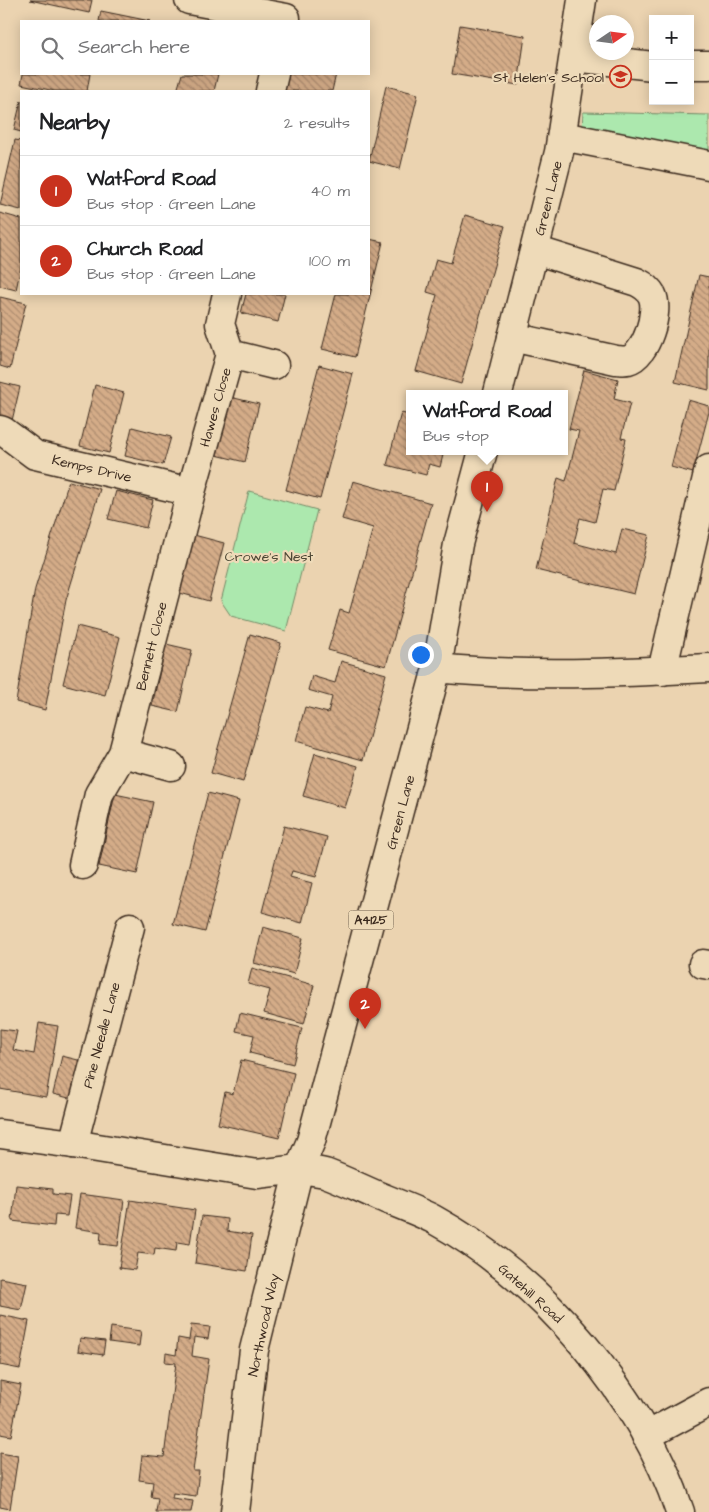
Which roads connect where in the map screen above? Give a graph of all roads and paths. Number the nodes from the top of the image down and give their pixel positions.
1 (188, 0) edge
2 (582, 0) edge
3 (286, 20) edge
4 (574, 57) junction
5 (694, 65) edge
6 (709, 65) edge
7 (649, 66) edge
8 (274, 75) edge
9 (270, 90) edge
10 (562, 136) junction
11 (709, 165) edge
12 (535, 250) junction
13 (227, 295) edge
14 (512, 337) junction
15 (230, 354) junction
16 (274, 365) dead end
17 (499, 390) edge
18 (0, 430) edge
19 (482, 455) edge
20 (709, 469) edge
21 (191, 492) junction
22 (438, 668) junction
23 (709, 668) edge
24 (662, 671) junction
25 (124, 753) junction
26 (171, 766) dead end
27 (83, 866) dead end
28 (130, 926) dead end
29 (0, 1134) edge
30 (73, 1144) junction
31 (298, 1169) junction
32 (709, 1402) edge
33 (646, 1436) junction
34 (235, 1512) edge
35 (680, 1512) edge

1 - 3 street
2 - 4 street, Green Lane
4 - 7 street
4 - 10 street, Green Lane
5 - 6 street
8 - 9 street
10 - 11 street
10 - 12 street, Green Lane
12 - 14 street, Green Lane
12 - 14 street
13 - 15 street, Hawes Close
14 - 17 street, Green Lane
15 - 16 street
15 - 21 street, Hawes Close
18 - 21 street, Kemps Drive
19 - 22 street, Green Lane
20 - 24 street
21 - 25 street, Bennett Close
22 - 24 street
22 - 31 street, Green Lane / A4125
23 - 24 street
25 - 26 street
25 - 27 street, Bennett Close
28 - 30 street, Pine Needle Lane
29 - 30 street, Gatehill Road
30 - 31 street, Gatehill Road
31 - 33 street, Gatehill Road
31 - 34 street, Northwood Way
32 - 33 street
33 - 35 street, Gatehill Road

